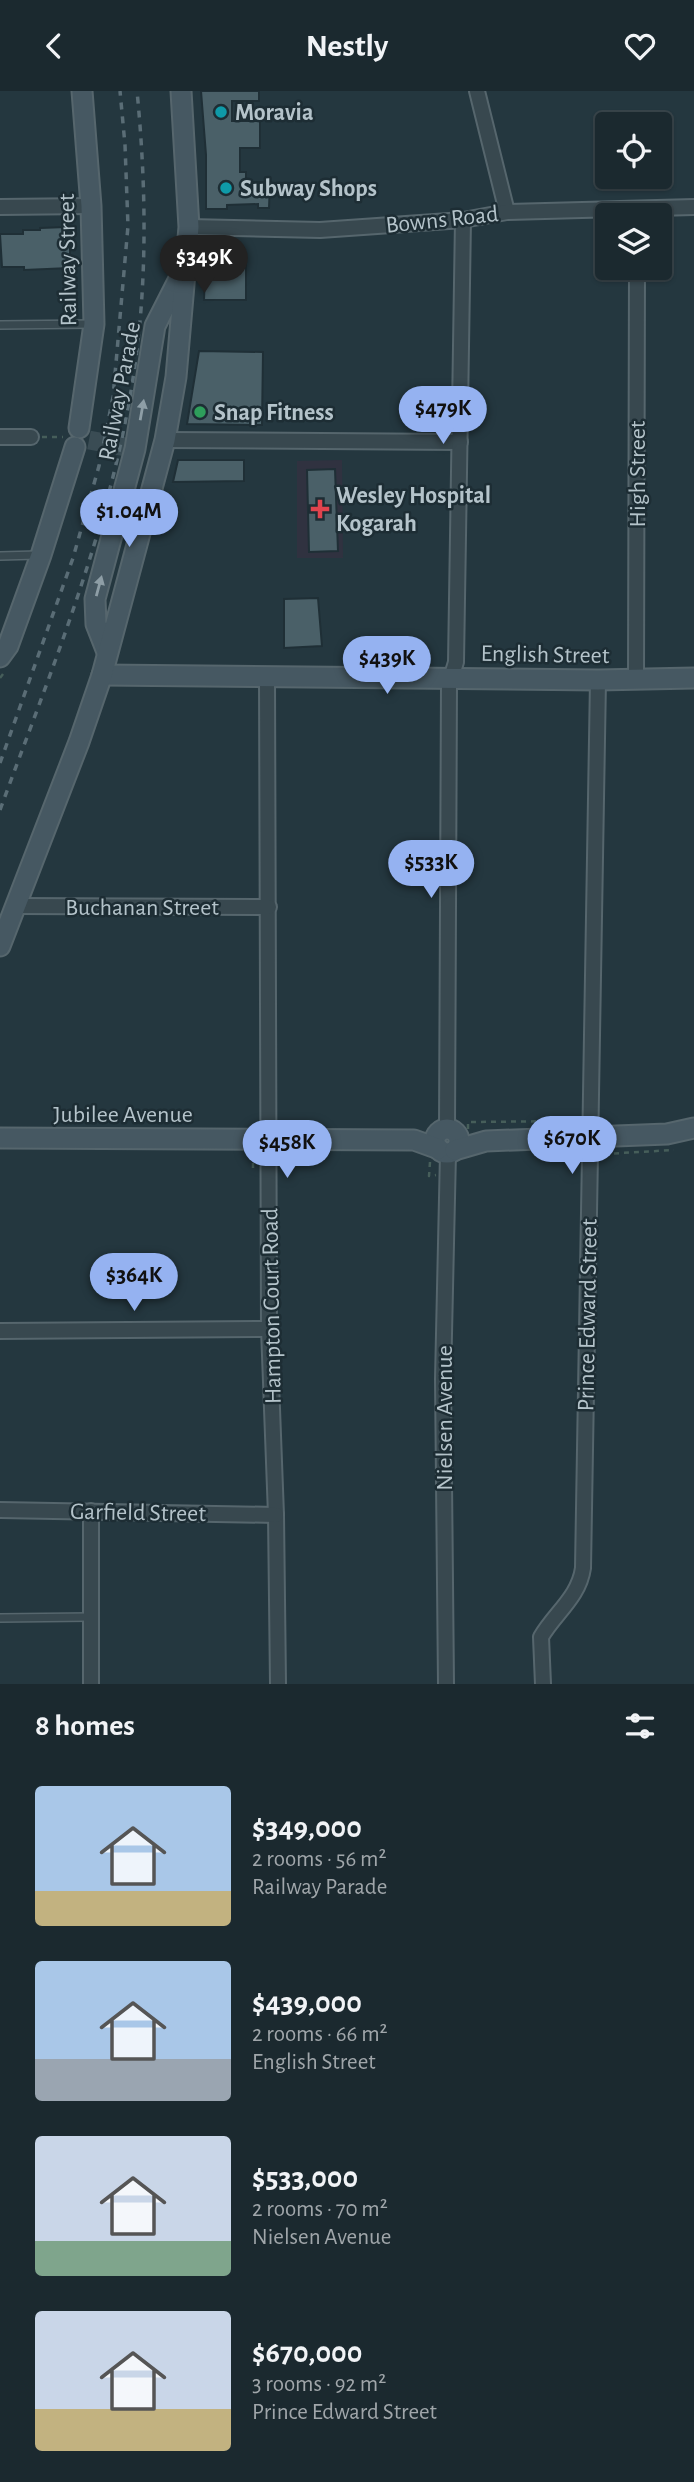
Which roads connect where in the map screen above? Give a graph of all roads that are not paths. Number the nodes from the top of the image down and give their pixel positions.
1 (82, 91) edge
2 (181, 91) edge
3 (477, 91) edge
4 (91, 206) junction
5 (0, 207) edge
6 (694, 207) edge
7 (595, 208) edge
8 (672, 209) edge
9 (507, 212) junction
10 (463, 219) junction
11 (189, 227) junction
12 (186, 267) junction
13 (637, 280) edge
14 (182, 321) junction
15 (94, 324) junction
16 (0, 325) edge
17 (153, 337) junction
18 (0, 437) edge
19 (31, 437) road end
20 (165, 440) junction
21 (460, 442) junction
22 (0, 555) edge
23 (41, 555) junction
24 (107, 652) junction
25 (0, 657) edge
26 (102, 675) junction
27 (267, 675) junction
28 (451, 677) junction
29 (694, 678) edge
30 (598, 680) junction
31 (636, 680) junction
32 (16, 906) junction
33 (269, 907) junction
34 (0, 946) edge
35 (694, 1128) edge
36 (591, 1137) junction
37 (0, 1138) edge
38 (269, 1139) junction
39 (445, 1143) junction
40 (269, 1329) junction
41 (0, 1331) edge
42 (0, 1510) edge
43 (91, 1511) junction
44 (276, 1515) junction
45 (91, 1617) junction
46 (0, 1618) edge
47 (91, 1684) edge
48 (278, 1684) edge
49 (446, 1684) edge
50 (542, 1684) edge

1 - 4 main road, Railway Street
2 - 11 main road, Railway Parade
3 - 9 street
4 - 5 street
4 - 15 main road, Railway Street
6 - 8 street, Bowns Road
7 - 9 street, Bowns Road
9 - 10 street, Bowns Road
10 - 11 street, Bowns Road
10 - 21 street, Nielsen Avenue
11 - 12 main road, Railway Parade
12 - 14 main road, Railway Parade
12 - 17 main road, Railway Parade
13 - 31 street, High Street
14 - 17 main road
14 - 20 main road, Railway Parade
15 - 16 lane
15 - 23 main road, Railway Street
24 -> 17 main road, Railway Parade
18 - 19 street
20 - 21 street
20 - 24 main road, Railway Parade
21 - 28 street, Nielsen Avenue
22 - 23 lane
23 - 25 main road, Railway Street
24 - 26 main road, Railway Parade
26 - 27 main road, English Street
26 - 32 main road, Railway Parade
27 - 28 main road, English Street
27 - 33 street, Hampton Court Road
28 - 30 main road, English Street
28 - 39 street, Nielsen Avenue
29 - 31 main road, English Street
30 - 31 main road, English Street
30 - 36 street, Prince Edward Street
32 - 33 street, Buchanan Street
32 - 34 main road, Railway Parade
33 - 38 street, Hampton Court Road
35 - 36 main road
36 - 39 main road
36 - 50 street, Prince Edward Street
37 - 38 main road, Jubilee Avenue
38 - 39 main road, Jubilee Avenue
38 - 40 street, Hampton Court Road
39 - 49 street, Nielsen Avenue
40 - 41 street
40 - 44 street, Hampton Court Road
42 - 43 street, Garfield Street
43 - 44 street, Garfield Street
43 - 45 street
44 - 48 street, Hampton Court Road
45 - 46 lane
45 - 47 street

